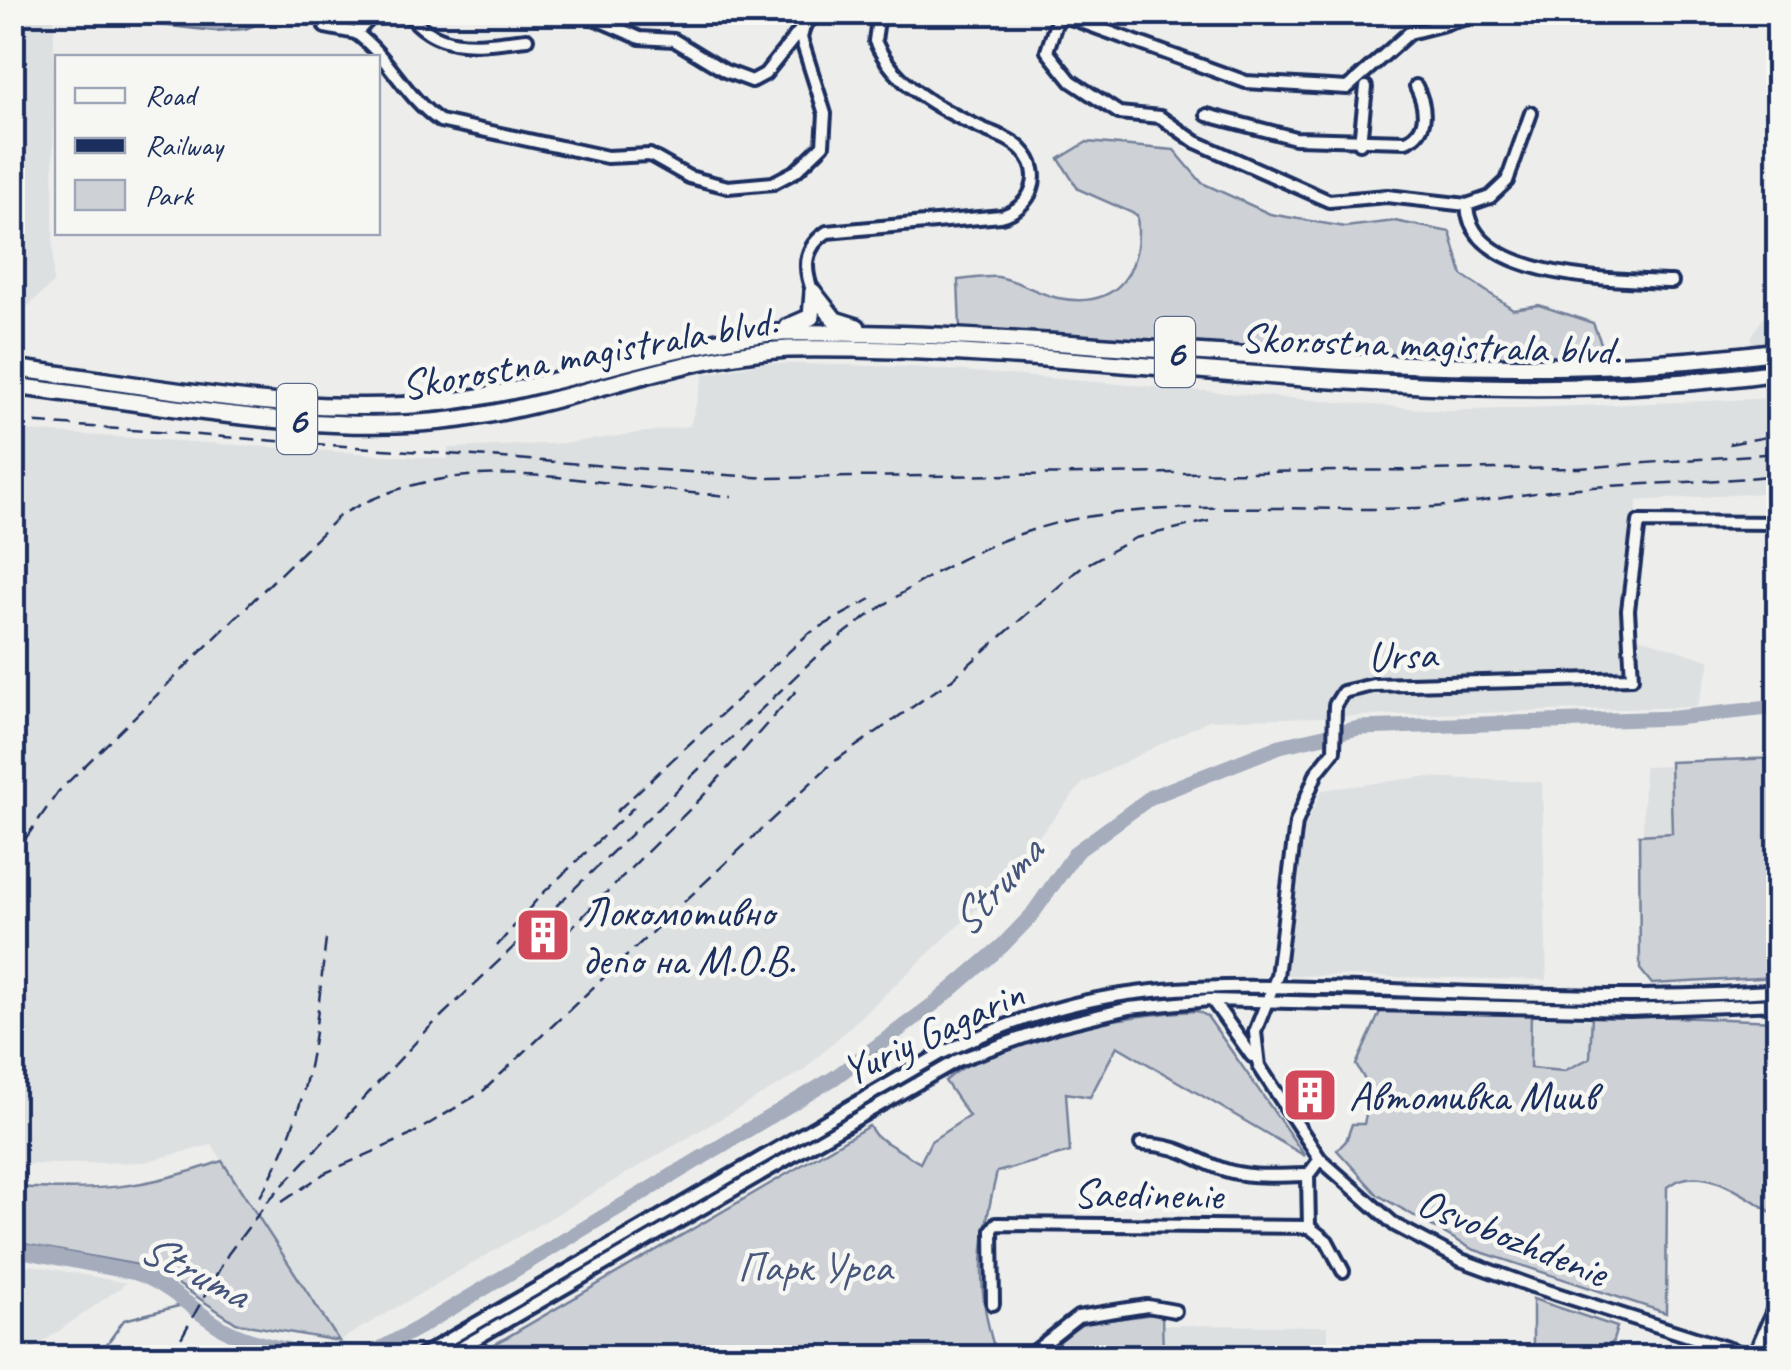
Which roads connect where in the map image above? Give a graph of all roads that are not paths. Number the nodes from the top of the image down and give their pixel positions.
1 (376, 12) edge
2 (408, 12) edge
3 (573, 12) edge
4 (818, 12) edge
5 (879, 12) edge
6 (1490, 12) edge
7 (1057, 14) edge
8 (600, 16) edge
9 (804, 26) junction
10 (326, 27) dead end
11 (356, 34) junction
12 (527, 39) dead end
13 (1416, 86) dead end
14 (1366, 87) dead end
15 (1531, 114) dead end
16 (1207, 115) dead end
17 (1360, 143) junction
18 (1467, 205) junction
19 (1672, 282) dead end
20 (814, 292) junction
21 (748, 336) junction
22 (935, 338) junction
23 (1778, 351) edge
24 (12, 368) edge
25 (1778, 372) edge
26 (578, 384) junction
27 (12, 386) edge
28 (1778, 523) edge
29 (1273, 987) junction
30 (1778, 990) edge
31 (1212, 1000) junction
32 (1266, 1000) junction
33 (1778, 1004) edge
34 (1260, 1066) junction
35 (1142, 1144) dead end
36 (1320, 1158) junction
37 (1308, 1175) junction
38 (1309, 1227) junction
39 (1343, 1271) dead end
40 (1778, 1299) edge
41 (993, 1304) dead end
42 (1175, 1311) dead end
43 (1756, 1356) edge
44 (417, 1358) edge
45 (443, 1358) edge
46 (1026, 1358) edge

1 - 11 street
2 - 12 street
3 - 8 street
4 - 9 street
5 - 20 street
6 - 7 street
7 - 18 street
8 - 9 street
9 - 11 street
10 - 11 street
13 - 17 street
14 - 17 street
15 - 18 street
16 - 17 street
18 - 19 street
20 - 21 highway
20 - 22 highway
21 - 22 highway, Skorostna magistrala blvd. / 6
21 - 26 highway, Skorostna magistrala blvd. / 6
22 - 23 highway, Skorostna magistrala blvd. / 6
24 - 26 highway, Skorostna magistrala blvd. / 6
25 - 26 highway, Skorostna magistrala blvd. / 6
26 - 27 highway, Skorostna magistrala blvd. / 6
28 - 29 street, Ursa
29 - 30 street, Yuriy Gagarin
29 - 32 street, Ursa
29 - 44 street, Yuriy Gagarin
31 - 32 street, Yuriy Gagarin
31 - 34 street, Osvobozhdenie
31 - 45 street, Yuriy Gagarin
32 - 33 street, Yuriy Gagarin
32 - 34 street
34 - 36 street, Osvobozhdenie
35 - 37 street
36 - 37 street
36 - 43 street, Osvobozhdenie
37 - 38 street
38 - 39 street
38 - 41 street, Saedinenie
40 - 43 street
42 - 46 street

